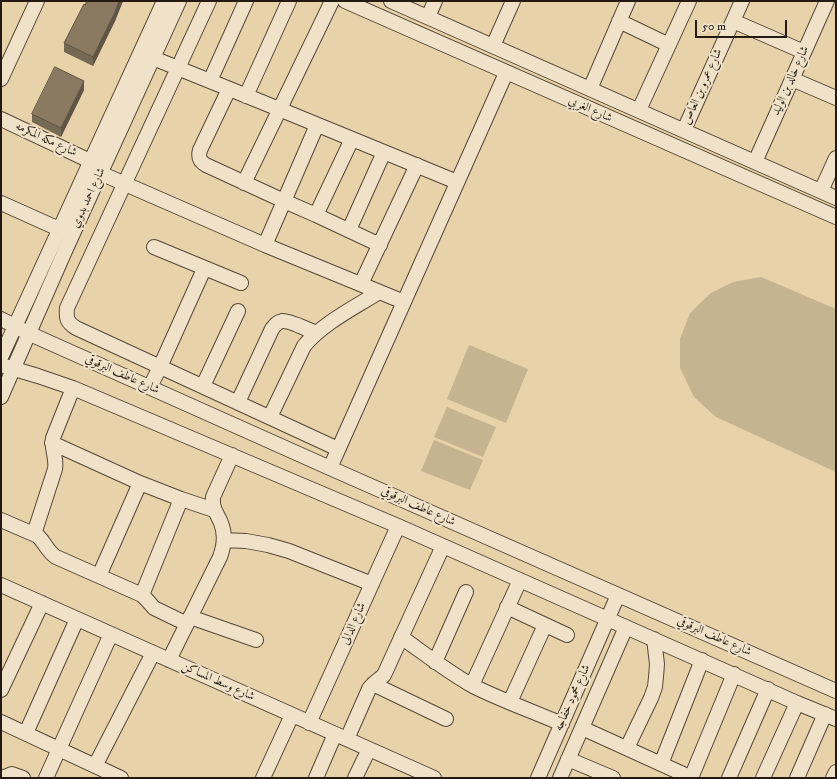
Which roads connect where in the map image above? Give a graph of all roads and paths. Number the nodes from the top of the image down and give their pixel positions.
1 (37, 1) edge
2 (164, 1) edge
3 (179, 1) edge
4 (209, 1) edge
5 (245, 1) edge
6 (289, 1) edge
7 (332, 1) edge
8 (345, 1) edge
9 (391, 1) edge
10 (435, 1) edge
11 (513, 1) edge
12 (628, 1) edge
13 (689, 1) edge
14 (742, 1) edge
15 (827, 1) edge
16 (428, 17) junction
17 (619, 21) junction
18 (733, 21) junction
19 (669, 45) junction
20 (493, 46) junction
21 (804, 52) junction
22 (153, 58) junction
23 (178, 68) junction
24 (506, 73) junction
25 (1, 79) edge
26 (792, 79) junction
27 (210, 81) junction
28 (229, 89) junction
29 (590, 89) junction
30 (246, 96) junction
31 (836, 98) edge
32 (279, 109) junction
33 (639, 110) junction
34 (1, 119) edge
35 (317, 125) junction
36 (684, 130) junction
37 (352, 139) junction
38 (384, 152) junction
39 (836, 158) edge
40 (90, 161) junction
41 (755, 162) junction
42 (417, 165) junction
43 (100, 173) junction
44 (457, 182) junction
45 (244, 183) junction
46 (124, 184) junction
47 (821, 191) junction
48 (836, 198) edge
49 (284, 202) junction
50 (1, 203) edge
51 (316, 215) junction
52 (836, 217) edge
53 (59, 229) junction
54 (349, 230) junction
55 (265, 244) junction
56 (380, 245) junction
57 (154, 247) dead end
58 (204, 269) junction
59 (241, 284) dead end
60 (361, 284) junction
61 (379, 292) junction
62 (404, 302) junction
63 (238, 312) dead end
64 (1, 319) edge
65 (15, 326) junction
66 (28, 333) junction
67 (316, 333) junction
68 (1, 357) edge
69 (7, 367) edge
70 (160, 367) junction
71 (203, 386) junction
72 (73, 388) junction
73 (150, 388) junction
74 (1, 397) edge
75 (238, 402) junction
76 (270, 417) junction
77 (52, 443) junction
78 (338, 449) junction
79 (232, 455) junction
80 (330, 468) junction
81 (140, 483) junction
82 (181, 499) junction
83 (214, 510) junction
84 (1, 520) edge
85 (398, 526) junction
86 (34, 534) junction
87 (224, 540) junction
88 (443, 546) junction
89 (99, 576) junction
90 (520, 580) junction
91 (372, 584) junction
92 (1, 585) edge
93 (466, 592) dead end
94 (142, 595) junction
95 (618, 595) junction
96 (42, 603) junction
97 (507, 608) junction
98 (77, 619) junction
99 (608, 619) junction
100 (189, 621) junction
101 (545, 625) junction
102 (626, 627) junction
103 (110, 634) junction
104 (567, 635) dead end
105 (401, 637) junction
106 (654, 639) junction
107 (256, 640) dead end
108 (153, 653) junction
109 (169, 660) junction
110 (702, 660) junction
111 (435, 662) junction
112 (734, 674) junction
113 (372, 684) junction
114 (472, 685) junction
115 (768, 689) junction
116 (1, 690) edge
117 (836, 691) edge
118 (510, 702) junction
119 (797, 703) junction
120 (292, 715) junction
121 (831, 716) edge
122 (446, 719) dead end
123 (1, 722) edge
124 (309, 723) junction
125 (562, 724) junction
126 (582, 728) junction
127 (26, 733) junction
128 (341, 737) junction
129 (627, 748) junction
130 (59, 749) junction
131 (369, 749) junction
132 (568, 759) junction
133 (661, 764) junction
134 (95, 766) junction
135 (404, 772) edge
136 (836, 772) edge
137 (3, 778) edge
138 (23, 778) edge
139 (46, 778) edge
140 (121, 778) edge
141 (263, 778) edge
142 (316, 778) edge
143 (355, 778) edge
144 (434, 778) edge
145 (538, 778) edge
146 (560, 778) edge
147 (613, 778) edge
148 (691, 778) edge
149 (729, 778) edge
150 (763, 778) edge
151 (797, 778) edge
152 (833, 778) edge

1 - 25 street
2 - 40 street, شارع احمد بدوي
3 - 22 street, شارع احمد بدوي
4 - 23 street
5 - 27 street
6 - 30 street
7 - 32 street
8 - 24 street, شارع الغربي
9 - 16 street, شارع الغربي
10 - 16 street
11 - 20 street
12 - 17 street
13 - 19 street
14 - 18 street, شارع عمرو بن العاص
15 - 21 street, شارع خالد بن الوليد
16 - 20 street, شارع الغربي
17 - 19 street
17 - 29 street
18 - 21 street
18 - 36 street, شارع عمرو بن العاص
19 - 33 street
20 - 29 street, شارع الغربي
21 - 26 street, شارع خالد بن الوليد
22 - 23 street
22 - 43 street, شارع احمد بدوي
23 - 27 street
23 - 46 street
24 - 44 street
24 - 52 street, شارع الغربي
26 - 31 street
26 - 41 street, شارع خالد بن الوليد
27 - 28 street
28 - 30 street
28 - 45 street
29 - 33 street, شارع الغربي
30 - 32 street
32 - 35 street
32 - 45 street
33 - 36 street, شارع الغربي
34 - 40 street, شارع مكه المكرمه
35 - 37 street
35 - 49 street
36 - 41 street, شارع الغربي
37 - 38 street
37 - 51 street
38 - 42 street
38 - 54 street
39 - 47 street
40 - 53 street, شارع احمد بدوي
41 - 47 street, شارع الغربي
42 - 44 street
42 - 56 street
43 - 46 street
43 - 66 street, شارع احمد بدوي
44 - 62 street
45 - 49 street
46 - 55 street
46 - 70 street
47 - 48 street, شارع الغربي
49 - 51 street
49 - 55 street
50 - 53 street
51 - 54 street
53 - 65 street, شارع احمد بدوي
54 - 56 street
55 - 60 street
56 - 60 street
57 - 58 street
58 - 59 street
58 - 70 street
60 - 61 street
61 - 62 street
61 - 67 street
62 - 78 street
63 - 71 street
64 - 65 street, شارع عاطف البرقوقي
65 - 66 street, شارع عاطف البرقوقي
65 - 68 street, شارع احمد بدوي
66 - 69 street, شارع احمد بدوي
66 - 73 street, شارع عاطف البرقوقي
67 - 75 street
67 - 76 street
69 - 72 street
69 - 74 street, شارع احمد بدوي
70 - 71 street
70 - 73 street
71 - 75 street
72 - 77 street
72 - 79 street
73 - 80 street, شارع عاطف البرقوقي
75 - 76 street
76 - 78 street
77 - 81 street
77 - 86 street
78 - 80 street
79 - 83 street
79 - 85 street
80 - 95 street, شارع عاطف البرقوقي
81 - 82 street
81 - 89 street
82 - 83 street
82 - 94 street
83 - 87 street
84 - 86 street
85 - 88 street
85 - 91 street, شارع الدالى
86 - 89 street
87 - 91 street
87 - 100 street
88 - 90 street
88 - 105 street
89 - 94 street
90 - 97 street
90 - 99 street
91 - 124 street, شارع الدالى
92 - 96 street, شارع وسط المساكن
93 - 111 street
94 - 100 street
95 - 99 street, شارع محمود خفاجه
95 - 117 street, شارع عاطف البرقوقي
96 - 98 street, شارع وسط المساكن
96 - 116 street
97 - 101 street
97 - 114 street
98 - 103 street, شارع وسط المساكن
98 - 127 street
99 - 102 street
99 - 125 street, شارع محمود خفاجه
100 - 107 street
100 - 109 street
101 - 104 street
101 - 118 street
102 - 106 street
102 - 126 street, شارع محمود خفاجه
103 - 108 street, شارع وسط المساكن
103 - 130 street
105 - 111 street
105 - 113 street
106 - 110 street
106 - 129 street
108 - 109 street, شارع وسط المساكن
108 - 134 street
109 - 120 street, شارع وسط المساكن
110 - 112 street
110 - 133 street
111 - 114 street
112 - 115 street
112 - 148 street
113 - 122 street
113 - 128 street
114 - 118 street
115 - 119 street
115 - 149 street
118 - 125 street
119 - 121 street
119 - 150 street
120 - 124 street, شارع وسط المساكن
120 - 141 street
121 - 151 street
123 - 127 street
124 - 128 street, شارع وسط المساكن
125 - 145 street, شارع محمود خفاجه
126 - 129 street
126 - 132 street, شارع محمود خفاجه
127 - 130 street
128 - 131 street, شارع وسط المساكن
128 - 142 street
129 - 133 street
130 - 134 street
130 - 139 street
131 - 135 street, شارع وسط المساكن
131 - 143 street
132 - 146 street, شارع محمود خفاجه
132 - 147 street
133 - 148 street
134 - 140 street
135 - 144 street, شارع وسط المساكن
136 - 152 street
137 - 138 street

